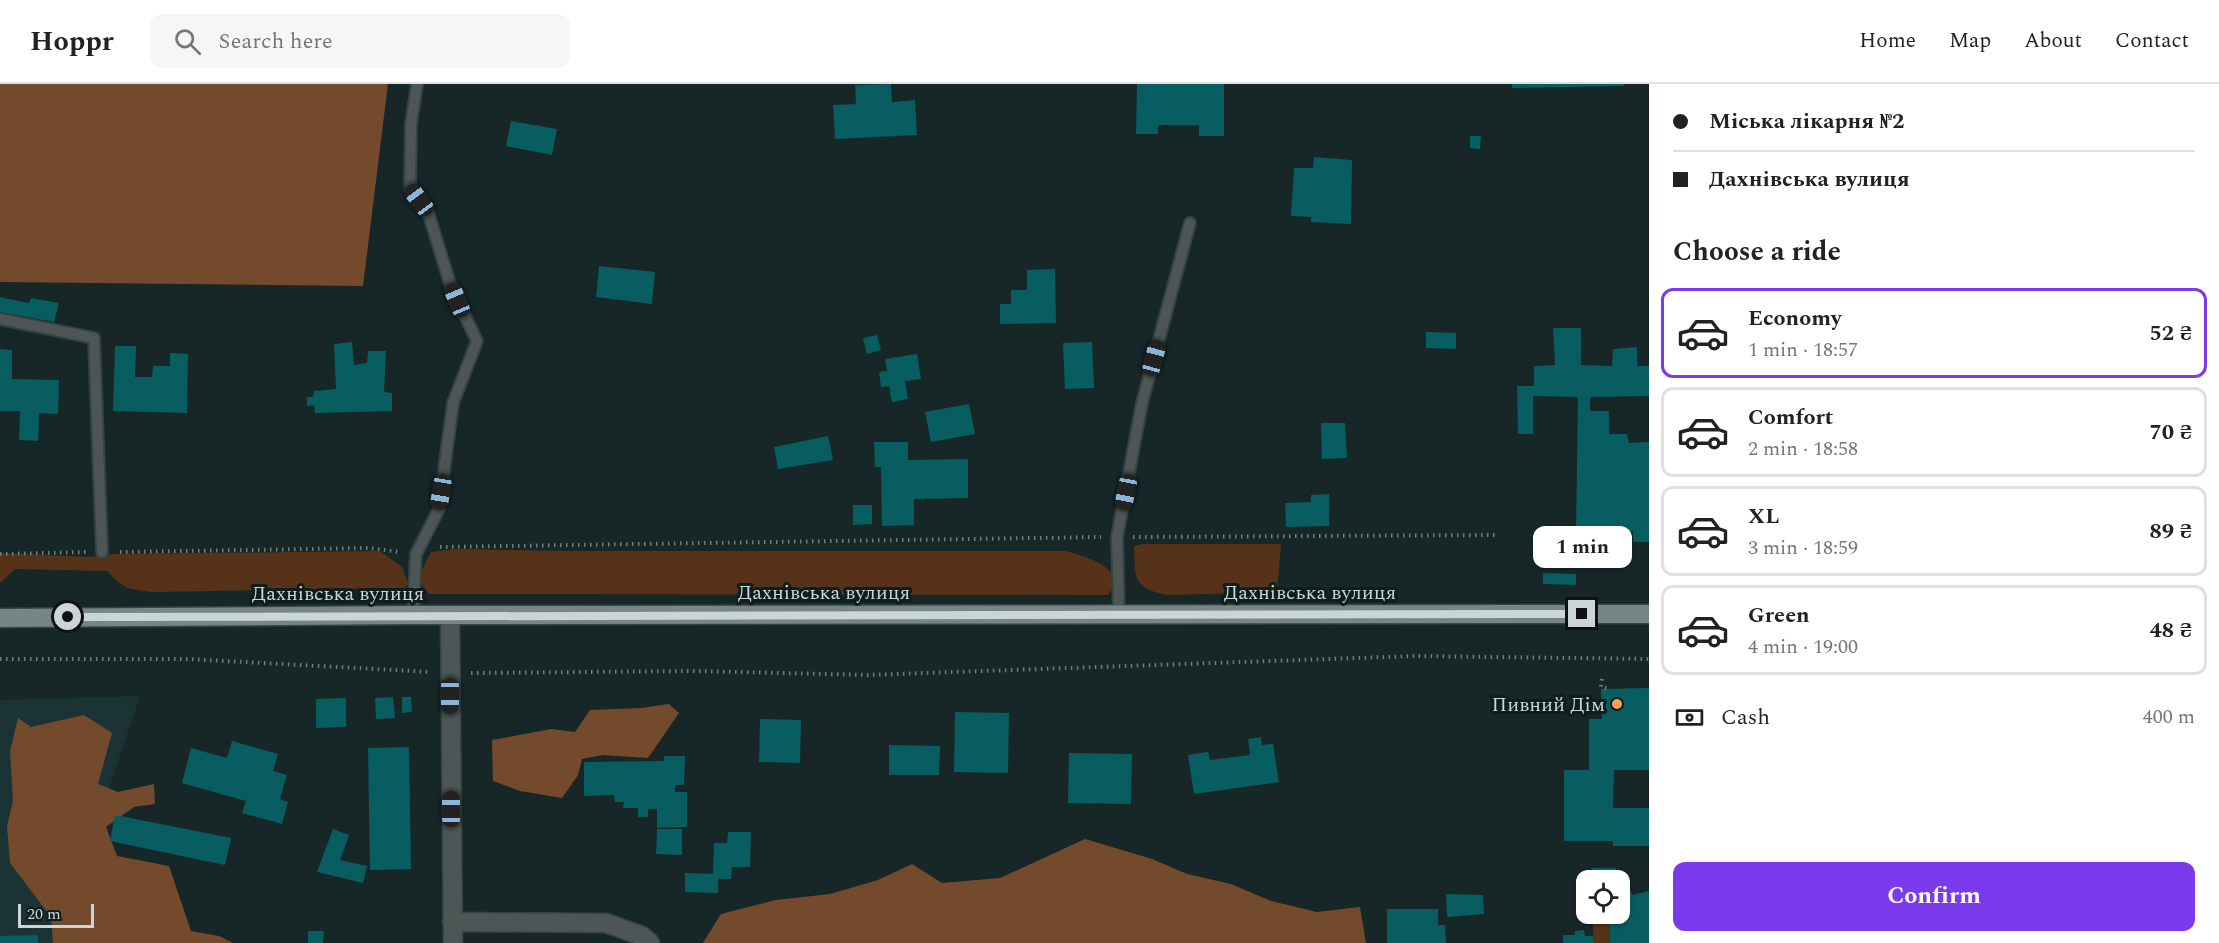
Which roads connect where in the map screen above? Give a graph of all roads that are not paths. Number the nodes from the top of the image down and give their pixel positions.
1 (417, 84) edge
2 (1190, 223) dead end
3 (0, 319) edge
4 (102, 552) road end
5 (1649, 614) edge
6 (413, 615) junction
7 (450, 615) junction
8 (1119, 615) junction
9 (0, 618) edge
10 (452, 922) junction
11 (453, 943) edge
12 (650, 943) edge

1 - 6 lane
2 - 8 lane
3 - 4 lane
5 - 8 main road, Дахнівська вулиця
6 - 7 main road, Дахнівська вулиця
6 - 9 main road, Дахнівська вулиця
7 - 8 main road, Дахнівська вулиця
7 - 10 street
10 - 11 street
10 - 12 street

